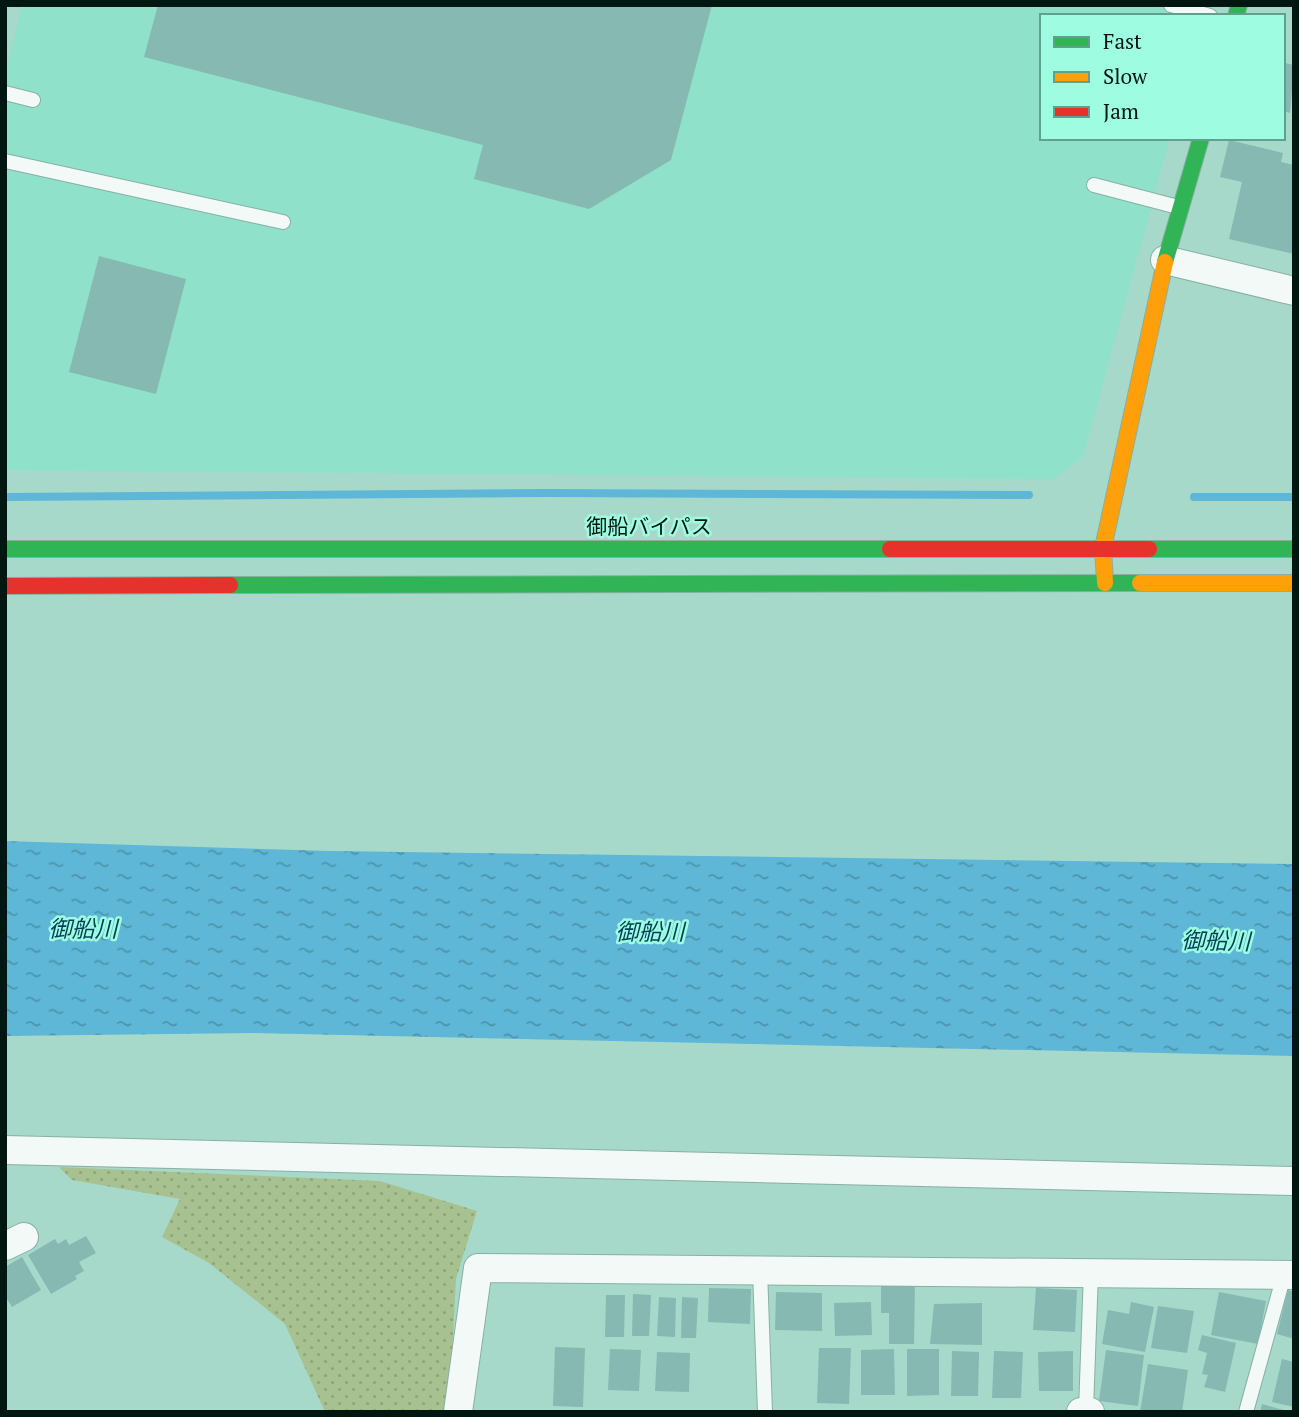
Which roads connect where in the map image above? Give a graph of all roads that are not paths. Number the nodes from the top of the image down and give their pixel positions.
1 (1171, 5) edge
2 (1203, 14) edge
3 (5, 93) edge
4 (33, 100) dead end
5 (1200, 140) edge
6 (5, 161) edge
7 (1094, 185) dead end
8 (1181, 207) junction
9 (283, 222) dead end
10 (1165, 260) junction
11 (1294, 290) edge
12 (1103, 548) junction
13 (5, 549) edge
14 (1294, 550) edge
15 (1105, 583) junction
16 (1294, 583) edge
17 (5, 586) edge
18 (5, 1150) edge
19 (1294, 1181) edge
20 (760, 1270) junction
21 (1091, 1272) junction
22 (1289, 1275) edge
23 (1086, 1411) edge
24 (458, 1412) edge
25 (765, 1412) edge
26 (1246, 1412) edge

1 - 2 lane
3 - 4 lane
5 - 8 main road
6 - 9 lane
7 - 8 lane
8 - 10 main road
10 - 11 street
10 - 12 main road
12 - 13 main road, 御船バイパス
12 - 14 main road, 御船バイパス
12 - 15 main road
15 - 16 main road
15 - 17 main road
18 - 19 street
20 - 21 street
20 - 24 street
20 - 25 lane
21 - 22 street
21 - 23 lane
22 - 26 lane

